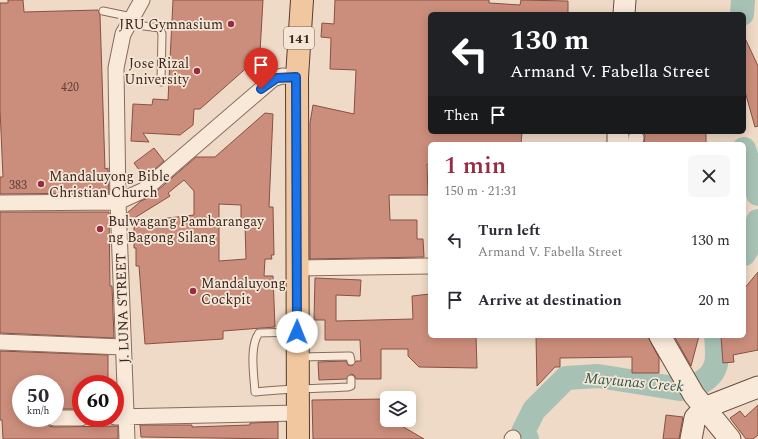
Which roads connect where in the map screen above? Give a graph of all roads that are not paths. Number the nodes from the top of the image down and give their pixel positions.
1 (142, 0) edge
2 (302, 0) edge
3 (625, 0) edge
4 (103, 11) dead end
5 (624, 12) edge
6 (131, 19) junction
7 (296, 77) junction
8 (161, 82) dead end
9 (118, 202) junction
10 (0, 203) edge
11 (428, 266) edge
12 (297, 268) junction
13 (297, 332) junction
14 (661, 338) edge
15 (0, 342) edge
16 (123, 347) junction
17 (297, 357) junction
18 (351, 361) dead end
19 (122, 375) edge
20 (351, 379) dead end
21 (758, 387) edge
22 (298, 390) junction
23 (694, 394) junction
24 (298, 413) junction
25 (124, 417) edge
26 (124, 427) edge
27 (127, 439) edge
28 (298, 439) edge
29 (691, 439) edge
30 (730, 439) edge

1 - 6 street, J. LUNA STREET
2 - 7 main road, 141
3 - 5 main road
4 - 6 lane
6 - 8 lane
6 - 9 street, J. LUNA STREET
7 - 9 street
7 - 12 main road, 141
9 - 10 street
9 - 16 street, J. LUNA STREET
11 - 12 street
12 - 13 main road, 141
13 - 17 main road, 141
13 - 22 lane
14 - 23 main road
15 - 16 street
16 - 19 street, J. LUNA STREET
17 - 18 lane
17 - 22 main road, 141
20 - 22 lane
21 - 23 main road
22 - 24 main road, 141
23 - 29 main road
23 - 30 main road
24 - 25 street
24 - 28 main road, 141
26 - 27 street, J. LUNA STREET

